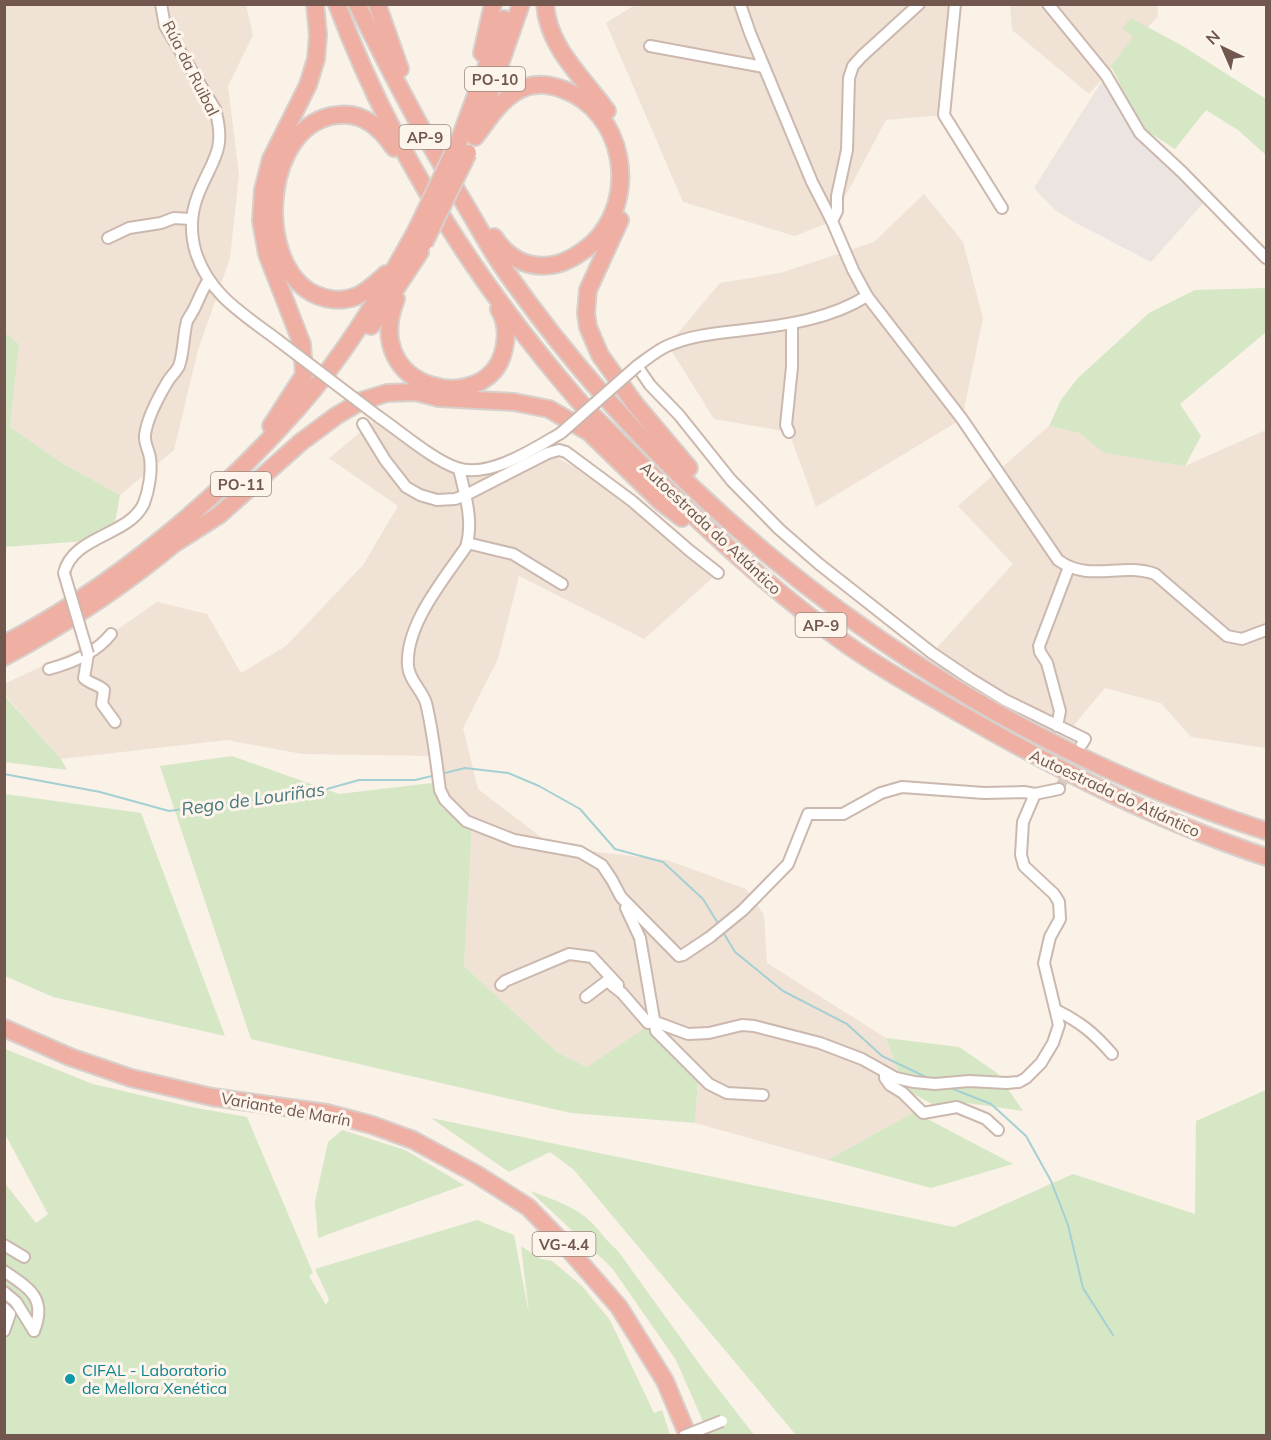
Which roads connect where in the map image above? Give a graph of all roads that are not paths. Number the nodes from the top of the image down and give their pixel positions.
1 (161, 4) edge
2 (315, 4) edge
3 (337, 4) edge
4 (357, 4) edge
5 (377, 4) edge
6 (493, 4) edge
7 (509, 4) edge
8 (521, 4) edge
9 (545, 4) edge
10 (740, 4) edge
11 (919, 4) edge
12 (955, 4) edge
13 (1048, 4) edge
14 (650, 46) dead end
15 (764, 67) junction
16 (467, 139) junction
17 (430, 147) junction
18 (423, 184) junction
19 (1002, 208) dead end
20 (190, 219) junction
21 (832, 221) junction
22 (108, 238) dead end
23 (420, 242) junction
24 (1266, 258) edge
25 (400, 261) junction
26 (473, 264) junction
27 (208, 281) junction
28 (867, 296) junction
29 (792, 324) junction
30 (637, 366) junction
31 (363, 424) dead end
32 (789, 432) dead end
33 (250, 458) junction
34 (459, 469) junction
35 (466, 495) junction
36 (175, 543) junction
37 (467, 543) junction
38 (755, 543) junction
39 (1069, 567) junction
40 (718, 573) dead end
41 (562, 584) dead end
42 (788, 600) junction
43 (1266, 630) edge
44 (111, 634) dead end
45 (4, 644) edge
46 (88, 654) junction
47 (4, 657) edge
48 (49, 669) dead end
49 (115, 722) dead end
50 (1057, 726) junction
51 (1082, 744) dead end
52 (1059, 789) dead end
53 (1035, 794) junction
54 (1266, 831) edge
55 (1266, 857) edge
56 (621, 897) junction
57 (501, 985) dead end
58 (622, 993) junction
59 (586, 997) dead end
60 (1056, 1010) junction
61 (653, 1022) junction
62 (4, 1028) edge
63 (1112, 1054) dead end
64 (885, 1073) junction
65 (763, 1095) dead end
66 (998, 1130) dead end
67 (4, 1245) edge
68 (24, 1257) dead end
69 (4, 1271) edge
70 (4, 1292) edge
71 (4, 1308) edge
72 (4, 1331) edge
73 (722, 1421) dead end
74 (686, 1436) edge

1 - 20 street, Rúa da Ruibal
2 - 33 highway
3 - 18 highway, Autoestrada do Atlántico / AP-9
4 - 17 highway, Autoestrada do Atlántico / AP-9
5 - 17 highway
6 - 16 highway
7 - 16 highway, PO-10
8 - 16 highway, PO-10
9 - 38 highway
10 - 15 street
11 - 21 street
12 - 19 street
13 - 24 street
14 - 15 street
15 - 21 street
16 - 17 highway
16 - 23 highway, PO-11, bridge
17 - 38 highway, Autoestrada do Atlántico / AP-9
18 - 25 highway
18 - 26 highway, Autoestrada do Atlántico / AP-9
20 - 22 street
20 - 27 street, Rúa da Ruibal
21 - 28 street
23 - 25 highway, PO-11
23 - 26 highway
23 - 36 highway, PO-11
25 - 33 highway, PO-11
26 - 42 highway, Autoestrada do Atlántico / AP-9
27 - 34 street, Rúa da Ruibal, bridge
27 - 46 street, bridge
28 - 29 street
28 - 39 street
29 - 30 street
29 - 32 street
30 - 34 street, bridge
30 - 50 street
31 - 35 street
33 - 45 highway, PO-11
34 - 35 street
35 - 37 street
35 - 40 street
36 - 42 highway
36 - 47 highway, PO-11
37 - 41 street
37 - 56 street
38 - 54 highway, Autoestrada do Atlántico / AP-9
39 - 43 street
39 - 50 street
42 - 55 highway, Autoestrada do Atlántico / AP-9
44 - 46 street
46 - 48 street
46 - 49 street
50 - 51 street
52 - 53 street
53 - 56 street
53 - 60 street
56 - 61 street
57 - 58 street
58 - 59 street
58 - 61 street
60 - 63 street
60 - 64 street
61 - 64 street
61 - 65 street
62 - 74 highway, Variante de Marín / VG-4.4
64 - 66 street
67 - 68 street
69 - 70 street
71 - 72 street
73 - 74 street, bridge

